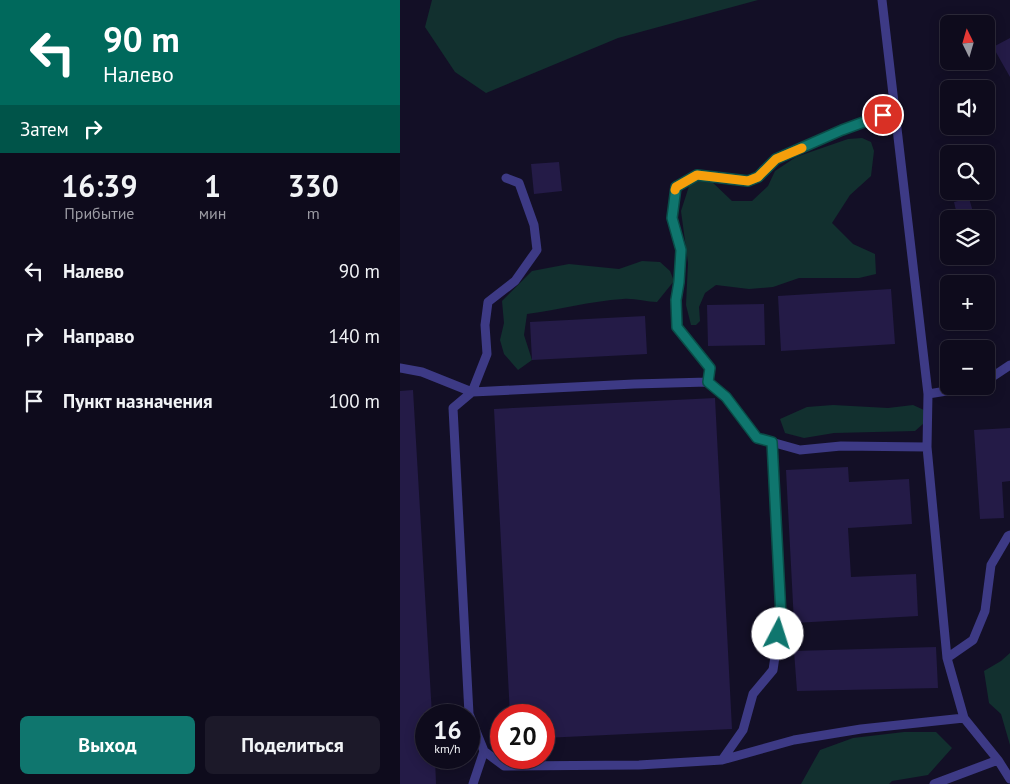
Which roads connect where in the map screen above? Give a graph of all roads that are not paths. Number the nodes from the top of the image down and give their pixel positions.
1 (882, 0) edge
2 (895, 111) junction
3 (506, 178) dead end
4 (1010, 365) edge
5 (400, 368) edge
6 (995, 375) edge
7 (708, 382) junction
8 (472, 392) junction
9 (940, 392) edge
10 (928, 394) junction
11 (772, 442) junction
12 (928, 447) junction
13 (1010, 535) edge
14 (947, 658) junction
15 (964, 718) junction
16 (484, 751) junction
17 (722, 760) junction
18 (998, 760) junction
19 (1010, 779) edge
20 (472, 784) edge
21 (934, 784) edge

1 - 2 lane
2 - 7 lane
2 - 10 lane
3 - 8 lane
4 - 6 lane
5 - 8 lane
7 - 8 lane
7 - 11 lane
8 - 16 lane
9 - 10 lane
10 - 12 lane
11 - 12 lane
11 - 17 lane
12 - 14 lane
13 - 14 lane
14 - 15 lane
15 - 17 lane
15 - 18 lane
16 - 17 lane
16 - 20 lane
18 - 19 lane
18 - 21 lane

